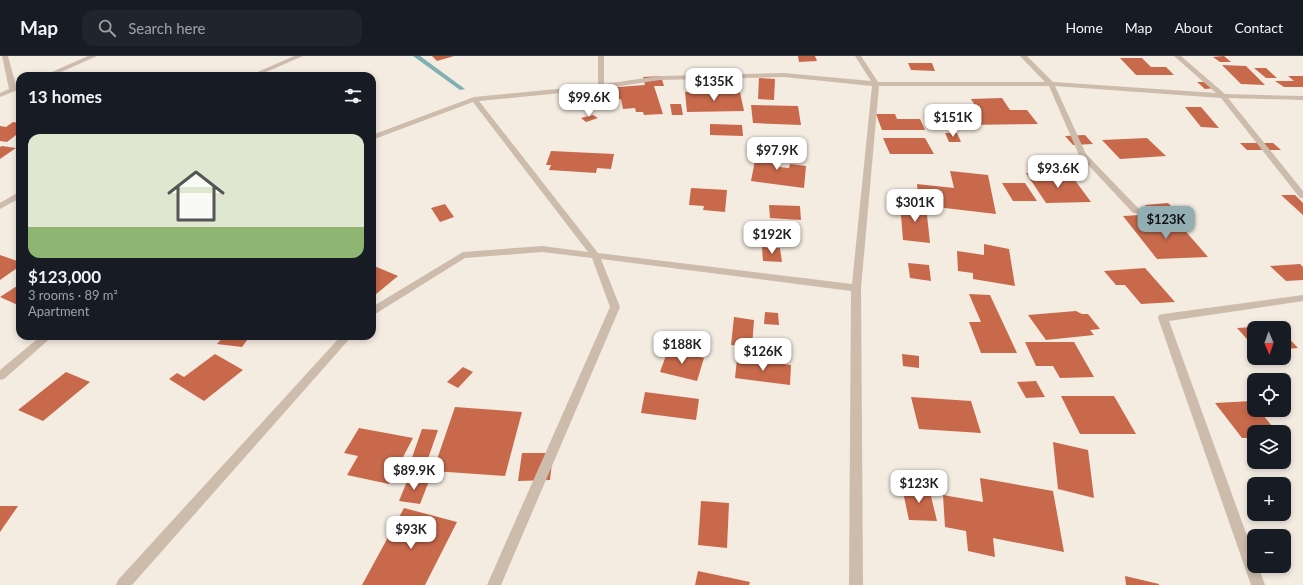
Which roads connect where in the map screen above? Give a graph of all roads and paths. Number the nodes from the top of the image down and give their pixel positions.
1 (5, 56) edge
2 (94, 56) edge
3 (300, 56) edge
4 (601, 56) edge
5 (858, 56) edge
6 (1023, 56) edge
7 (1177, 56) edge
8 (56, 72) edge
9 (261, 72) edge
10 (876, 84) junction
11 (1051, 84) junction
12 (601, 87) junction
13 (16, 88) edge
14 (0, 95) edge
15 (1223, 96) junction
16 (1303, 98) edge
17 (474, 99) junction
18 (376, 136) edge
19 (1303, 196) edge
20 (16, 197) edge
21 (0, 206) edge
22 (1136, 211) dead end
23 (595, 255) junction
24 (856, 288) junction
25 (1303, 298) edge
26 (376, 310) edge
27 (43, 340) edge
28 (343, 340) edge
29 (0, 376) edge
30 (123, 585) edge
31 (494, 585) edge
32 (856, 585) edge
33 (1258, 585) edge

1 - 13 street
2 - 8 street
3 - 9 street
4 - 12 street
5 - 10 street
6 - 11 street
7 - 15 street
10 - 11 street
10 - 12 street
10 - 24 street
11 - 15 street
11 - 22 street
12 - 17 street
13 - 14 street
15 - 16 street
15 - 19 street
17 - 18 street
17 - 23 street
20 - 21 street
23 - 24 street
23 - 26 street
23 - 31 street
24 - 32 street
25 - 33 street
27 - 29 street
28 - 30 street

